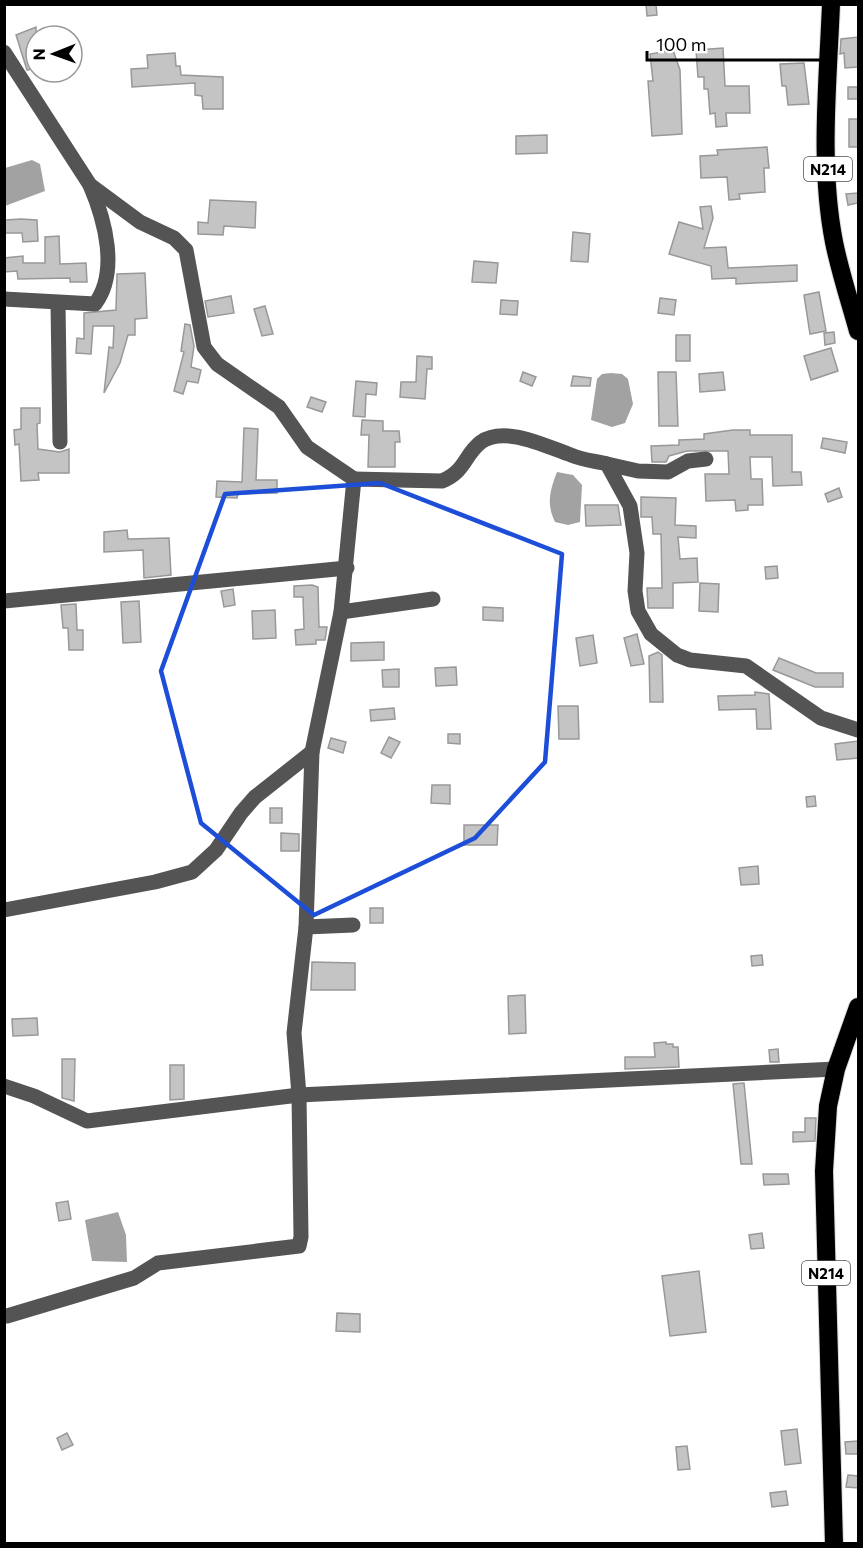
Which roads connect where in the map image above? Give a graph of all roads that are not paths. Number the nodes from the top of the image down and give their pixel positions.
1 (831, 4) edge
2 (4, 52) edge
3 (90, 185) junction
4 (4, 298) edge
5 (58, 303) junction
6 (858, 331) edge
7 (60, 442) dead end
8 (706, 459) dead end
9 (608, 464) junction
10 (354, 479) junction
11 (347, 568) junction
12 (433, 599) dead end
13 (4, 601) edge
14 (341, 612) junction
15 (858, 730) edge
16 (312, 752) junction
17 (4, 910) edge
18 (353, 925) dead end
19 (306, 927) junction
20 (858, 1007) edge
21 (836, 1069) junction
22 (4, 1086) edge
23 (299, 1095) junction
24 (7, 1316) dead end
25 (834, 1544) edge

1 - 6 highway, N214
2 - 3 street
3 - 5 street
3 - 10 street
4 - 5 street
5 - 7 street
8 - 9 street
9 - 10 street
9 - 15 street
10 - 11 street
11 - 13 street
11 - 14 street
12 - 14 street
14 - 16 street
16 - 17 street
16 - 19 street
18 - 19 street
19 - 23 street
20 - 21 highway, N214
21 - 23 street
21 - 25 highway, N214
22 - 23 street
23 - 24 street

